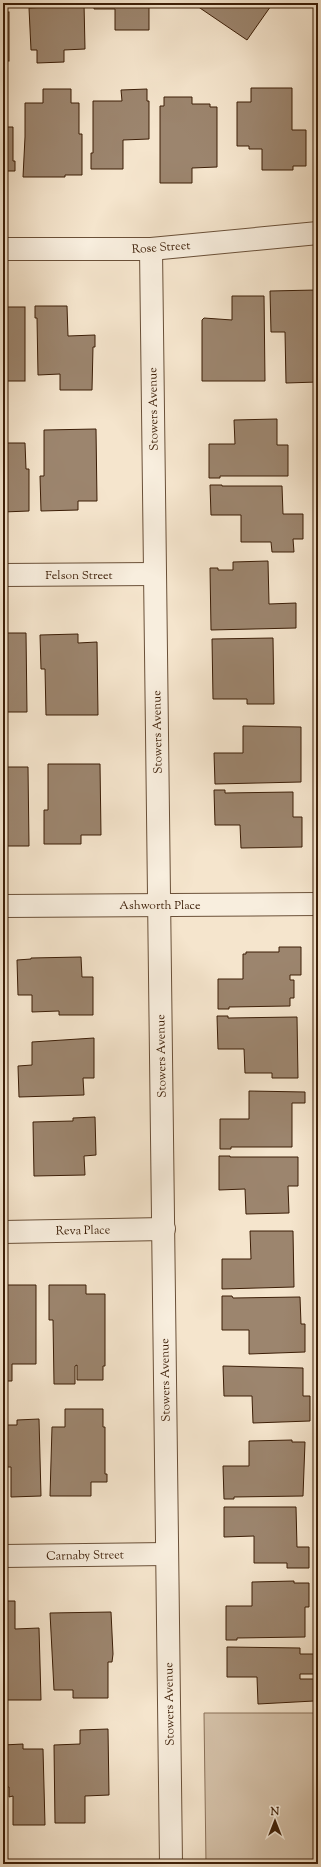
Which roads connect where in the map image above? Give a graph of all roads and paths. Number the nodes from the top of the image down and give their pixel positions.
1 (318, 232) edge
2 (3, 249) edge
3 (151, 249) junction
4 (155, 574) junction
5 (3, 575) edge
6 (159, 904) junction
7 (318, 904) edge
8 (3, 906) edge
9 (164, 1229) junction
10 (3, 1232) edge
11 (167, 1554) junction
12 (3, 1556) edge
13 (171, 1864) edge

1 - 3 street, Rose Street
2 - 3 street, Rose Street
3 - 4 street, Stowers Avenue
4 - 5 street, Felson Street
4 - 6 street, Stowers Avenue
6 - 7 street, Ashworth Place
6 - 8 street, Ashworth Place
6 - 9 street, Stowers Avenue
9 - 10 street, Reva Place
9 - 11 street, Stowers Avenue
11 - 12 street, Carnaby Street
11 - 13 street, Stowers Avenue

